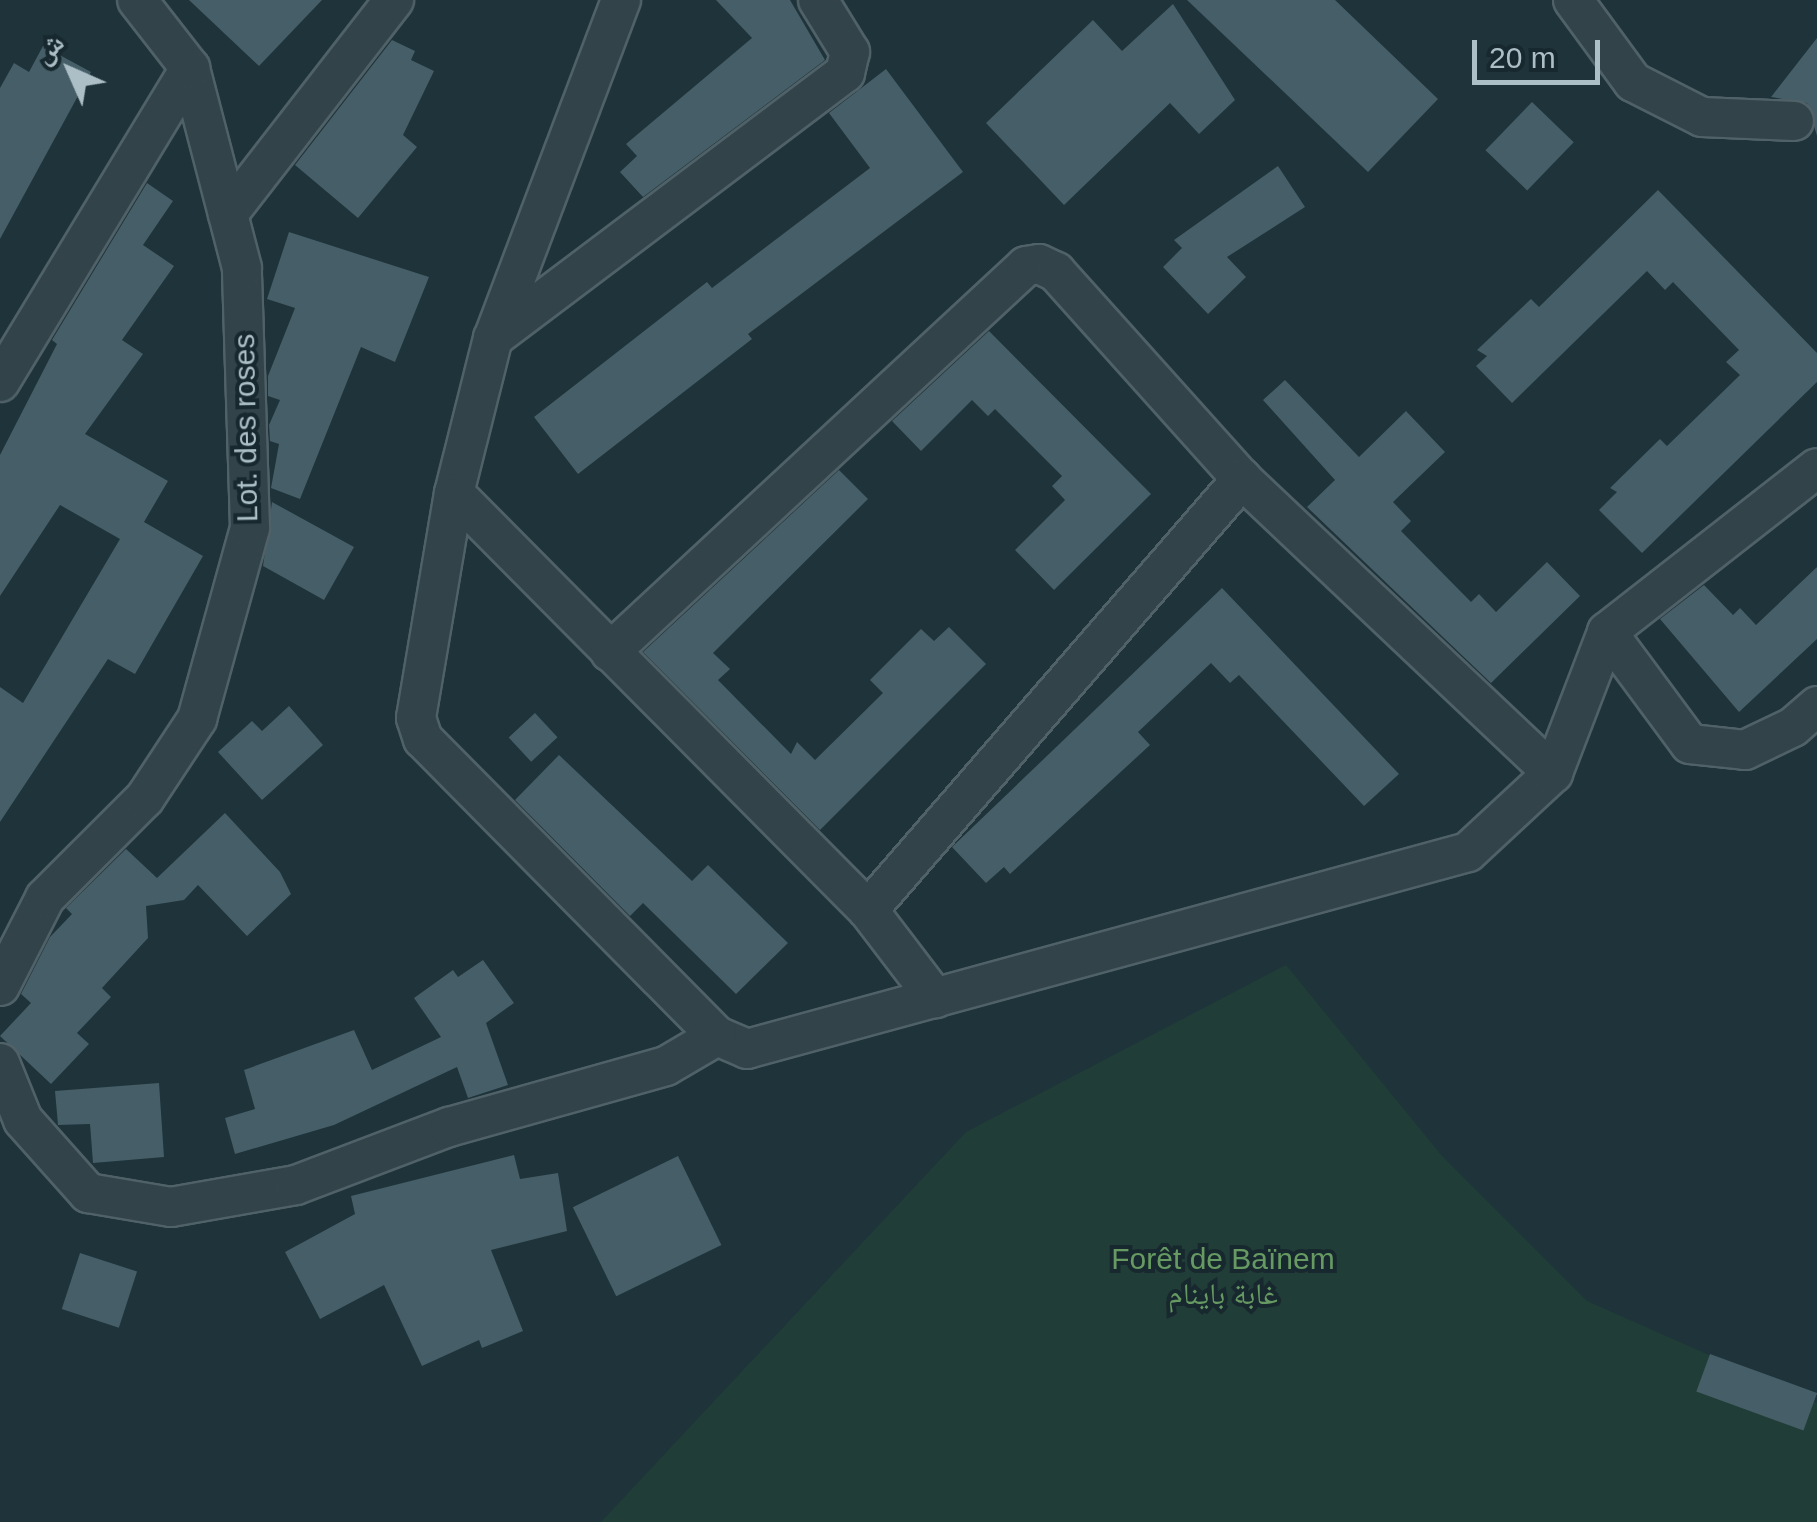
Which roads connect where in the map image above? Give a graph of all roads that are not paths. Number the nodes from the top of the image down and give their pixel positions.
1 (138, 0) edge
2 (394, 0) edge
3 (621, 0) edge
4 (818, 0) edge
5 (1573, 0) edge
6 (190, 68) junction
7 (1794, 120) dead end
8 (228, 214) junction
9 (494, 338) junction
10 (0, 382) edge
11 (1817, 468) edge
12 (1242, 479) junction
13 (454, 494) junction
14 (1606, 632) junction
15 (610, 652) junction
16 (1817, 706) edge
17 (1553, 774) junction
18 (868, 910) junction
19 (0, 986) edge
20 (935, 998) junction
21 (717, 1036) junction
22 (0, 1063) edge

1 - 6 street, Lot. des roses
2 - 8 street
3 - 9 street
4 - 9 street
5 - 7 street
6 - 8 street, Lot. des roses
6 - 10 street
8 - 19 street, Lot. des roses
9 - 13 street
11 - 14 street
12 - 15 street
12 - 17 street
12 - 18 street
13 - 15 street
13 - 21 street
14 - 16 street
14 - 17 street
15 - 18 street
17 - 20 street
18 - 20 street
20 - 21 street
21 - 22 street

